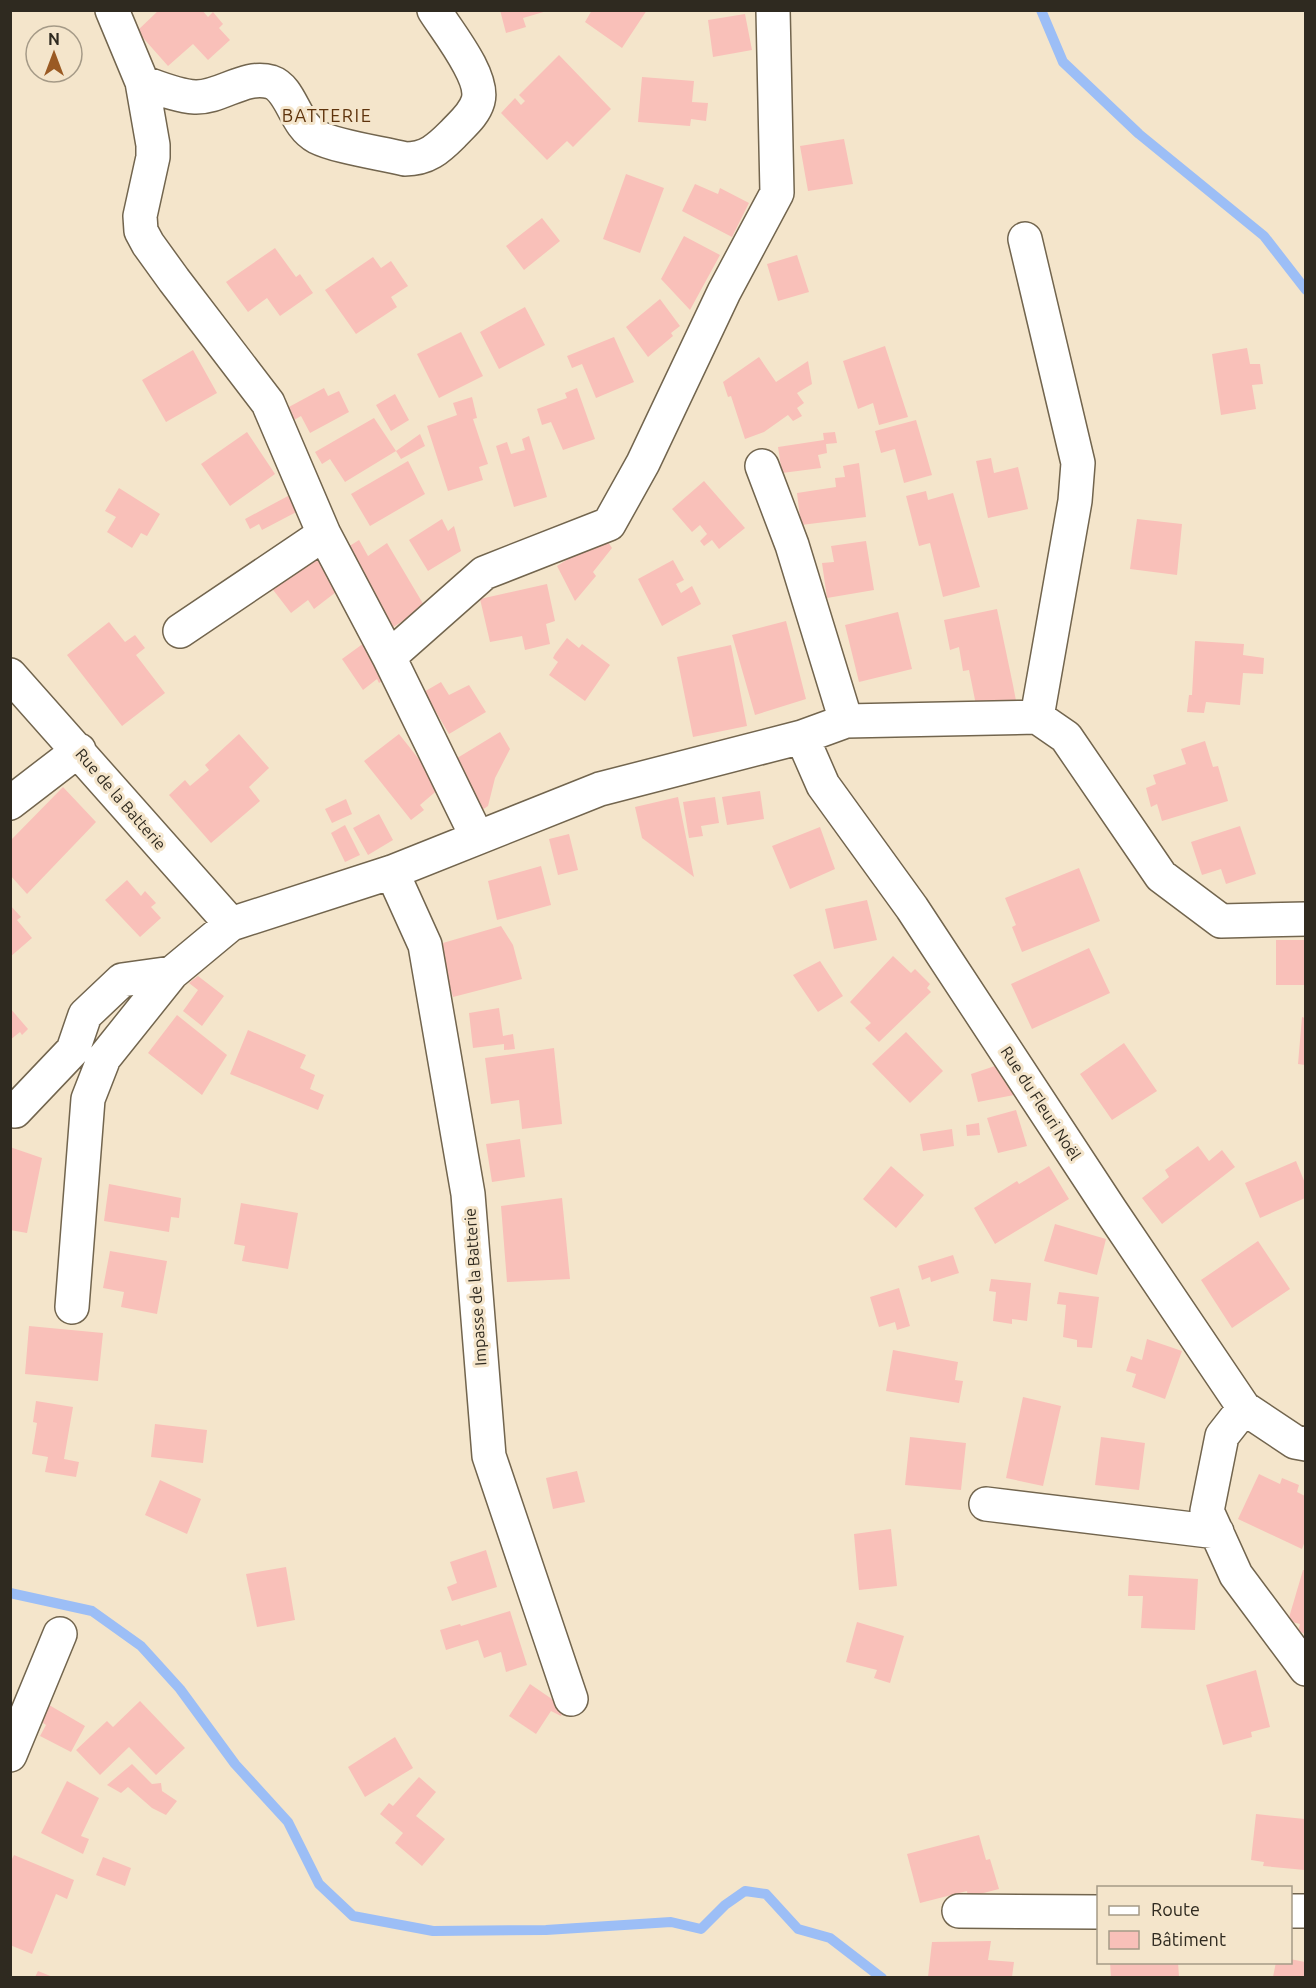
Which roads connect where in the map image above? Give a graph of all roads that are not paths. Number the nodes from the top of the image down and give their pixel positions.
1 (112, 10) edge
2 (434, 10) edge
3 (772, 10) edge
4 (142, 82) junction
5 (1025, 239) dead end
6 (762, 466) dead end
7 (324, 534) junction
8 (180, 631) dead end
9 (389, 657) junction
10 (10, 675) edge
11 (1037, 717) junction
12 (846, 721) junction
13 (802, 737) junction
14 (79, 750) junction
15 (10, 803) edge
16 (477, 837) junction
17 (392, 872) junction
18 (1305, 919) edge
19 (231, 924) junction
20 (172, 974) junction
21 (10, 1110) edge
22 (72, 1307) dead end
23 (1244, 1408) junction
24 (1305, 1444) edge
25 (986, 1504) dead end
26 (1216, 1532) junction
27 (60, 1634) dead end
28 (1305, 1669) edge
29 (571, 1699) dead end
30 (10, 1755) edge
31 (959, 1911) dead end
32 (1097, 1912) edge

1 - 4 street
2 - 4 street
3 - 9 street
4 - 7 street
5 - 11 street
6 - 12 street
7 - 8 street
7 - 9 street
9 - 16 street
10 - 14 street, Rue de la Batterie
11 - 12 street
11 - 18 street
12 - 13 street
13 - 16 street
13 - 23 street, Rue du Fleuri Noël
14 - 15 street
14 - 19 street, Rue de la Batterie
16 - 17 street
17 - 19 street
17 - 29 street, Impasse de la Batterie
19 - 20 street
20 - 21 street
20 - 22 street
23 - 24 street, Rue du Fleuri Noël
23 - 26 street
25 - 26 street
26 - 28 street
27 - 30 street
31 - 32 street

